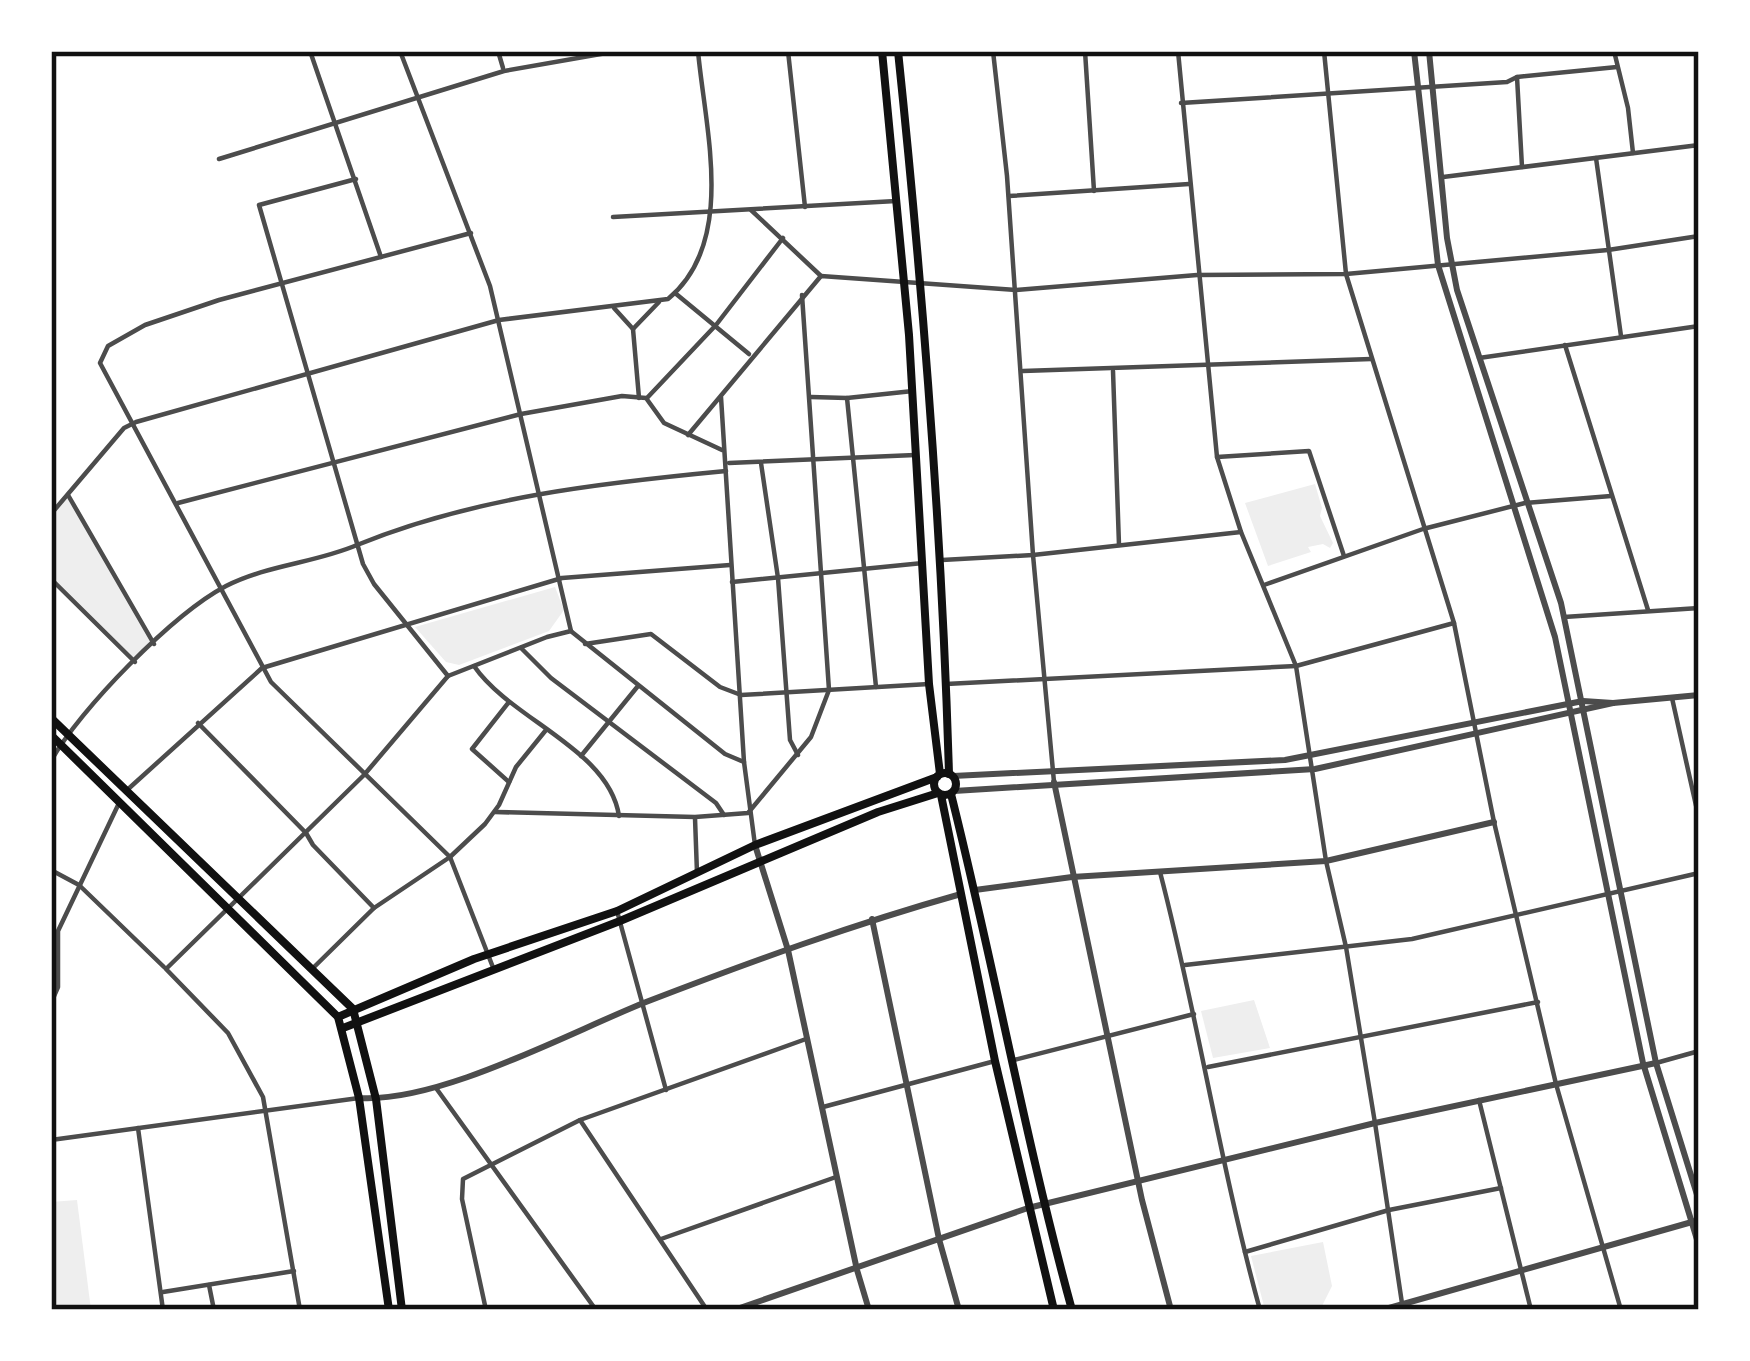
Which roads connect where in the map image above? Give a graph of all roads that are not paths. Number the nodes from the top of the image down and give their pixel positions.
1 (310, 51) edge
2 (400, 51) edge
3 (498, 51) edge
4 (618, 51) edge
5 (698, 51) edge
6 (788, 51) edge
7 (882, 51) edge
8 (898, 51) edge
9 (993, 51) edge
10 (1084, 51) edge
11 (1178, 51) edge
12 (1324, 51) edge
13 (1414, 51) edge
14 (1429, 51) edge
15 (1614, 51) edge
16 (1616, 67) junction
17 (504, 70) junction
18 (1517, 77) junction
19 (1432, 88) junction
20 (1416, 89) junction
21 (1328, 95) junction
22 (418, 98) junction
23 (1181, 103) junction
24 (337, 121) junction
25 (1699, 145) edge
26 (1633, 153) junction
27 (1596, 158) junction
28 (219, 159) dead end
29 (1522, 167) junction
30 (1442, 177) junction
31 (356, 179) junction
32 (1189, 184) junction
33 (1094, 191) junction
34 (1009, 196) junction
35 (896, 201) junction
36 (805, 207) junction
37 (752, 210) junction
38 (713, 212) junction
39 (613, 218) dead end
40 (471, 233) junction
41 (1699, 236) edge
42 (783, 238) junction
43 (1608, 250) junction
44 (381, 257) junction
45 (1452, 263) junction
46 (1438, 265) junction
47 (1346, 274) junction
48 (1197, 275) junction
49 (821, 276) junction
50 (904, 280) junction
51 (283, 284) junction
52 (921, 285) junction
53 (1016, 290) junction
54 (675, 293) junction
55 (802, 295) junction
56 (660, 301) junction
57 (614, 308) junction
58 (499, 320) junction
59 (716, 326) junction
60 (1699, 326) edge
61 (633, 329) junction
62 (1621, 337) junction
63 (1565, 345) junction
64 (751, 356) junction
65 (1478, 358) junction
66 (1371, 359) junction
67 (1208, 366) junction
68 (1113, 369) junction
69 (1021, 371) junction
70 (307, 373) junction
71 (913, 391) junction
72 (721, 397) junction
73 (809, 397) junction
74 (642, 398) junction
75 (847, 398) junction
76 (521, 414) junction
77 (130, 424) junction
78 (688, 435) junction
79 (722, 450) junction
80 (915, 455) junction
81 (1217, 457) junction
82 (852, 458) junction
83 (815, 459) junction
84 (760, 463) junction
85 (334, 465) junction
86 (726, 467) junction
87 (539, 492) junction
88 (68, 494) junction
89 (1611, 496) junction
90 (1525, 503) junction
91 (175, 504) junction
92 (1512, 506) junction
93 (51, 514) edge
94 (1423, 529) junction
95 (1241, 532) junction
96 (358, 545) junction
97 (1119, 545) junction
98 (1033, 555) junction
99 (1344, 556) junction
100 (940, 560) junction
101 (923, 563) junction
102 (730, 565) junction
103 (867, 572) junction
104 (822, 575) junction
105 (562, 578) junction
106 (778, 578) junction
107 (51, 579) edge
108 (731, 582) junction
109 (1264, 585) junction
110 (221, 589) junction
111 (1699, 608) edge
112 (1648, 610) junction
113 (1564, 617) junction
114 (1454, 622) junction
115 (406, 623) junction
116 (572, 631) junction
117 (154, 644) junction
118 (585, 644) junction
119 (520, 647) junction
120 (135, 662) junction
121 (474, 666) junction
122 (1296, 666) junction
123 (262, 668) junction
124 (448, 676) junction
125 (1044, 680) junction
126 (929, 684) junction
127 (946, 685) junction
128 (638, 686) junction
129 (876, 687) junction
130 (829, 690) junction
131 (786, 691) junction
132 (741, 694) junction
133 (1699, 694) edge
134 (1672, 698) junction
135 (509, 702) junction
136 (1568, 704) junction
137 (1584, 706) junction
138 (1570, 714) junction
139 (51, 718) edge
140 (1475, 721) junction
141 (608, 722) junction
142 (197, 723) junction
143 (546, 730) junction
144 (1478, 733) junction
145 (51, 734) edge
146 (66, 734) junction
147 (60, 744) junction
148 (798, 754) junction
149 (580, 757) junction
150 (1311, 757) junction
151 (51, 761) edge
152 (744, 762) junction
153 (1315, 769) junction
154 (1053, 771) junction
155 (945, 775) junction
156 (364, 776) junction
157 (1699, 779) edge
158 (1689, 781) junction
159 (508, 782) junction
160 (1054, 782) junction
161 (126, 791) junction
162 (946, 793) junction
163 (120, 801) junction
164 (495, 812) junction
165 (748, 813) junction
166 (724, 815) junction
167 (620, 816) junction
168 (695, 818) junction
169 (1699, 820) edge
170 (1494, 822) junction
171 (306, 832) junction
172 (755, 845) junction
173 (451, 857) junction
174 (1327, 861) junction
175 (760, 862) junction
176 (51, 870) edge
177 (1160, 872) junction
178 (697, 873) junction
179 (1699, 873) edge
180 (1072, 877) junction
181 (79, 885) junction
182 (976, 890) junction
183 (1623, 891) junction
184 (961, 894) junction
185 (1608, 894) junction
186 (239, 902) junction
187 (374, 908) junction
188 (229, 909) junction
189 (1518, 914) junction
190 (619, 916) junction
191 (872, 919) junction
192 (1346, 947) junction
193 (788, 950) junction
194 (488, 954) junction
195 (1184, 965) junction
196 (166, 969) junction
197 (311, 970) junction
198 (495, 971) junction
199 (1538, 1002) junction
200 (645, 1003) junction
201 (51, 1004) edge
202 (352, 1010) junction
203 (1194, 1014) junction
204 (338, 1017) junction
205 (359, 1022) junction
206 (343, 1028) junction
207 (1106, 1036) junction
208 (806, 1039) junction
209 (1360, 1039) junction
210 (1699, 1051) edge
211 (995, 1061) junction
212 (1009, 1061) junction
213 (1643, 1063) junction
214 (1655, 1063) junction
215 (1207, 1067) junction
216 (907, 1083) junction
217 (1556, 1084) junction
218 (436, 1088) junction
219 (666, 1090) junction
220 (359, 1098) junction
221 (376, 1099) junction
222 (1479, 1100) junction
223 (823, 1107) junction
224 (268, 1112) junction
225 (580, 1120) junction
226 (1375, 1123) junction
227 (138, 1128) junction
228 (51, 1140) edge
229 (1222, 1161) junction
230 (492, 1162) junction
231 (836, 1177) junction
232 (1140, 1181) junction
233 (1501, 1188) junction
234 (1699, 1201) edge
235 (1043, 1204) junction
236 (1028, 1208) junction
237 (1389, 1210) junction
238 (1695, 1220) edge
239 (661, 1239) junction
240 (939, 1239) junction
241 (1604, 1245) junction
242 (1699, 1246) edge
243 (1244, 1252) junction
244 (857, 1270) junction
245 (294, 1271) junction
246 (1521, 1271) junction
247 (208, 1285) junction
248 (161, 1292) junction
249 (1403, 1307) edge
250 (163, 1310) edge
251 (214, 1310) edge
252 (299, 1310) edge
253 (388, 1310) edge
254 (402, 1310) edge
255 (486, 1310) edge
256 (596, 1310) edge
257 (707, 1310) edge
258 (734, 1310) edge
259 (869, 1310) edge
260 (959, 1310) edge
261 (1054, 1310) edge
262 (1072, 1310) edge
263 (1171, 1310) edge
264 (1261, 1310) edge
265 (1382, 1310) edge
266 (1531, 1310) edge
267 (1621, 1310) edge

1 - 24 street
2 - 22 street
3 - 17 street
4 - 17 street
5 - 38 street
6 - 36 street
7 - 35 main road
8 - 52 main road
9 - 34 street
10 - 33 street
11 - 23 street
12 - 21 street
13 - 20 street
14 - 19 street
15 - 16 street
16 - 18 street
16 - 26 street
17 - 22 street
18 - 19 street
18 - 29 street
19 - 20 street
19 - 30 street
20 - 21 street
20 - 46 street
21 - 23 street
21 - 47 street
22 - 24 street
22 - 40 street
23 - 32 street
24 - 28 street
24 - 31 street
25 - 26 street
26 - 27 street
27 - 29 street
27 - 43 street
29 - 30 street
30 - 45 street
31 - 44 street
31 - 51 street
32 - 33 street
32 - 48 street
33 - 34 street
34 - 53 street
35 - 36 street
35 - 50 main road
36 - 37 street
37 - 38 street
37 - 42 street
38 - 39 street
38 - 54 street
40 - 44 street
40 - 58 street
41 - 43 street
42 - 49 street
42 - 59 street
43 - 45 street
43 - 62 street
44 - 51 street
45 - 46 street
45 - 65 street
46 - 47 street
46 - 92 street
47 - 48 street
47 - 66 street
48 - 53 street
48 - 67 street
49 - 50 street
49 - 55 street
50 - 52 street
50 - 71 main road
51 - 70 street
51 - 77 street
52 - 53 street
52 - 100 main road
53 - 69 street
54 - 56 street
54 - 59 street
55 - 64 street
55 - 73 street
56 - 57 street
56 - 61 street
57 - 58 street
57 - 61 street
58 - 70 street
58 - 76 street
59 - 64 street
59 - 74 street
60 - 62 street
61 - 74 street
62 - 63 street
63 - 65 street
63 - 89 street
64 - 72 street
65 - 90 street
66 - 67 street
66 - 94 street
67 - 68 street
67 - 81 street
68 - 69 street
68 - 97 street
69 - 98 street
70 - 77 street
70 - 85 street
71 - 75 street
71 - 80 main road
72 - 78 street
72 - 79 street
73 - 75 street
73 - 83 street
74 - 76 street
74 - 78 street
75 - 82 street
76 - 85 street
76 - 87 street
77 - 88 street
77 - 91 street
78 - 79 street
79 - 86 street
80 - 82 street
80 - 101 main road
81 - 95 street
81 - 99 street
82 - 83 street
82 - 103 street
83 - 84 street
83 - 104 street
84 - 86 street
84 - 106 street
85 - 91 street
85 - 96 street
86 - 87 street
86 - 102 street
87 - 96 street
87 - 105 street
88 - 93 street
88 - 117 street
89 - 90 street
89 - 112 street
90 - 92 street
90 - 113 street
91 - 110 street
92 - 94 street
92 - 136 street
94 - 99 street
94 - 114 street
95 - 97 street
95 - 109 street
96 - 110 street
96 - 115 street
97 - 98 street
98 - 100 street
98 - 125 street
99 - 109 street
100 - 101 street
100 - 127 main road
101 - 103 street
101 - 126 main road
102 - 105 street
102 - 108 street
103 - 104 street
103 - 129 street
104 - 106 street
104 - 130 street
105 - 115 street
105 - 116 street
106 - 108 street
106 - 131 street
107 - 120 street
108 - 132 street
109 - 122 street
110 - 117 street
110 - 123 street
111 - 112 street
112 - 113 street
113 - 137 street
114 - 122 street
114 - 140 street
115 - 123 street
115 - 124 street
116 - 118 street
116 - 119 street
117 - 120 street
118 - 128 street
118 - 132 street
119 - 121 street
119 - 141 street
120 - 146 street
121 - 124 street
121 - 135 street
122 - 125 street
122 - 150 street
123 - 142 street
123 - 156 street
124 - 156 street
125 - 127 street
125 - 154 street
126 - 129 street
126 - 155 main road
127 - 155 main road
128 - 141 street
128 - 152 street
129 - 130 street
130 - 131 street
130 - 148 street
131 - 132 street
131 - 148 street
132 - 152 street
133 - 134 street
134 - 137 street
134 - 158 street
135 - 143 street
135 - 159 street
136 - 137 street
136 - 138 street
136 - 140 street
137 - 138 street
137 - 183 street
138 - 144 street
138 - 185 street
139 - 146 main road
140 - 144 street
140 - 150 street
141 - 149 street
141 - 166 street
142 - 161 street
142 - 171 street
143 - 149 street
143 - 159 street
144 - 153 street
144 - 170 street
145 - 147 main road
146 - 147 street
146 - 161 main road
147 - 151 street
147 - 163 main road
148 - 165 street
149 - 167 street
150 - 153 street
150 - 154 street
152 - 165 street
153 - 160 street
153 - 174 street
154 - 155 street
154 - 160 street
155 - 162 main road
155 - 162 main road
155 - 172 main road
156 - 171 street
156 - 173 street
157 - 158 street
158 - 169 street
159 - 164 street
160 - 162 street
160 - 180 street
161 - 186 main road
162 - 175 main road
162 - 182 main road
162 - 184 main road
163 - 181 street
163 - 188 main road
164 - 167 street
164 - 173 street
165 - 166 street
165 - 172 street
166 - 168 street
167 - 168 street
168 - 178 street
170 - 174 street
170 - 189 street
171 - 186 street
171 - 187 street
172 - 175 street
172 - 178 main road
173 - 187 street
173 - 194 street
174 - 177 street
174 - 192 street
175 - 190 main road
175 - 193 street
176 - 181 street
177 - 180 street
177 - 195 street
178 - 190 main road
179 - 183 street
180 - 182 street
180 - 207 street
181 - 196 street
181 - 201 street
182 - 212 main road
183 - 185 street
183 - 214 street
184 - 191 street
184 - 211 main road
185 - 189 street
185 - 213 street
186 - 188 street
186 - 197 main road
187 - 197 street
188 - 196 street
188 - 204 main road
189 - 192 street
189 - 199 street
190 - 194 main road
190 - 198 main road
190 - 200 street
191 - 193 street
191 - 216 street
192 - 195 street
192 - 209 street
193 - 200 street
193 - 208 street
194 - 198 street
194 - 202 main road
195 - 203 street
196 - 224 street
197 - 202 main road
198 - 205 main road
199 - 209 street
199 - 217 street
200 - 218 street
200 - 219 street
202 - 204 main road
202 - 205 main road
203 - 207 street
203 - 215 street
204 - 206 main road
205 - 206 main road
205 - 221 main road
206 - 220 main road
207 - 212 street
207 - 232 street
208 - 219 street
208 - 223 street
209 - 215 street
209 - 226 street
210 - 214 street
211 - 216 street
211 - 236 main road
212 - 235 main road
213 - 214 street
213 - 217 street
213 - 238 street
214 - 234 street
215 - 229 street
216 - 223 street
216 - 240 street
217 - 222 street
217 - 241 street
218 - 221 street
218 - 230 street
219 - 225 street
220 - 221 street
220 - 224 street
220 - 253 main road
221 - 254 main road
222 - 226 street
222 - 233 street
223 - 231 street
224 - 227 street
224 - 245 street
225 - 230 street
225 - 239 street
226 - 229 street
226 - 237 street
227 - 228 street
227 - 248 street
229 - 232 street
229 - 243 street
230 - 255 street
230 - 256 street
231 - 239 street
231 - 244 street
232 - 235 street
232 - 263 street
233 - 237 street
233 - 246 street
235 - 236 street
235 - 262 main road
236 - 240 street
236 - 261 main road
237 - 243 street
237 - 249 street
238 - 241 street
238 - 242 street
239 - 257 street
240 - 244 street
240 - 260 street
241 - 246 street
241 - 267 street
243 - 264 street
244 - 258 street
244 - 259 street
245 - 247 street
245 - 252 street
246 - 249 street
246 - 266 street
247 - 248 street
247 - 251 street
248 - 250 street
249 - 265 street

